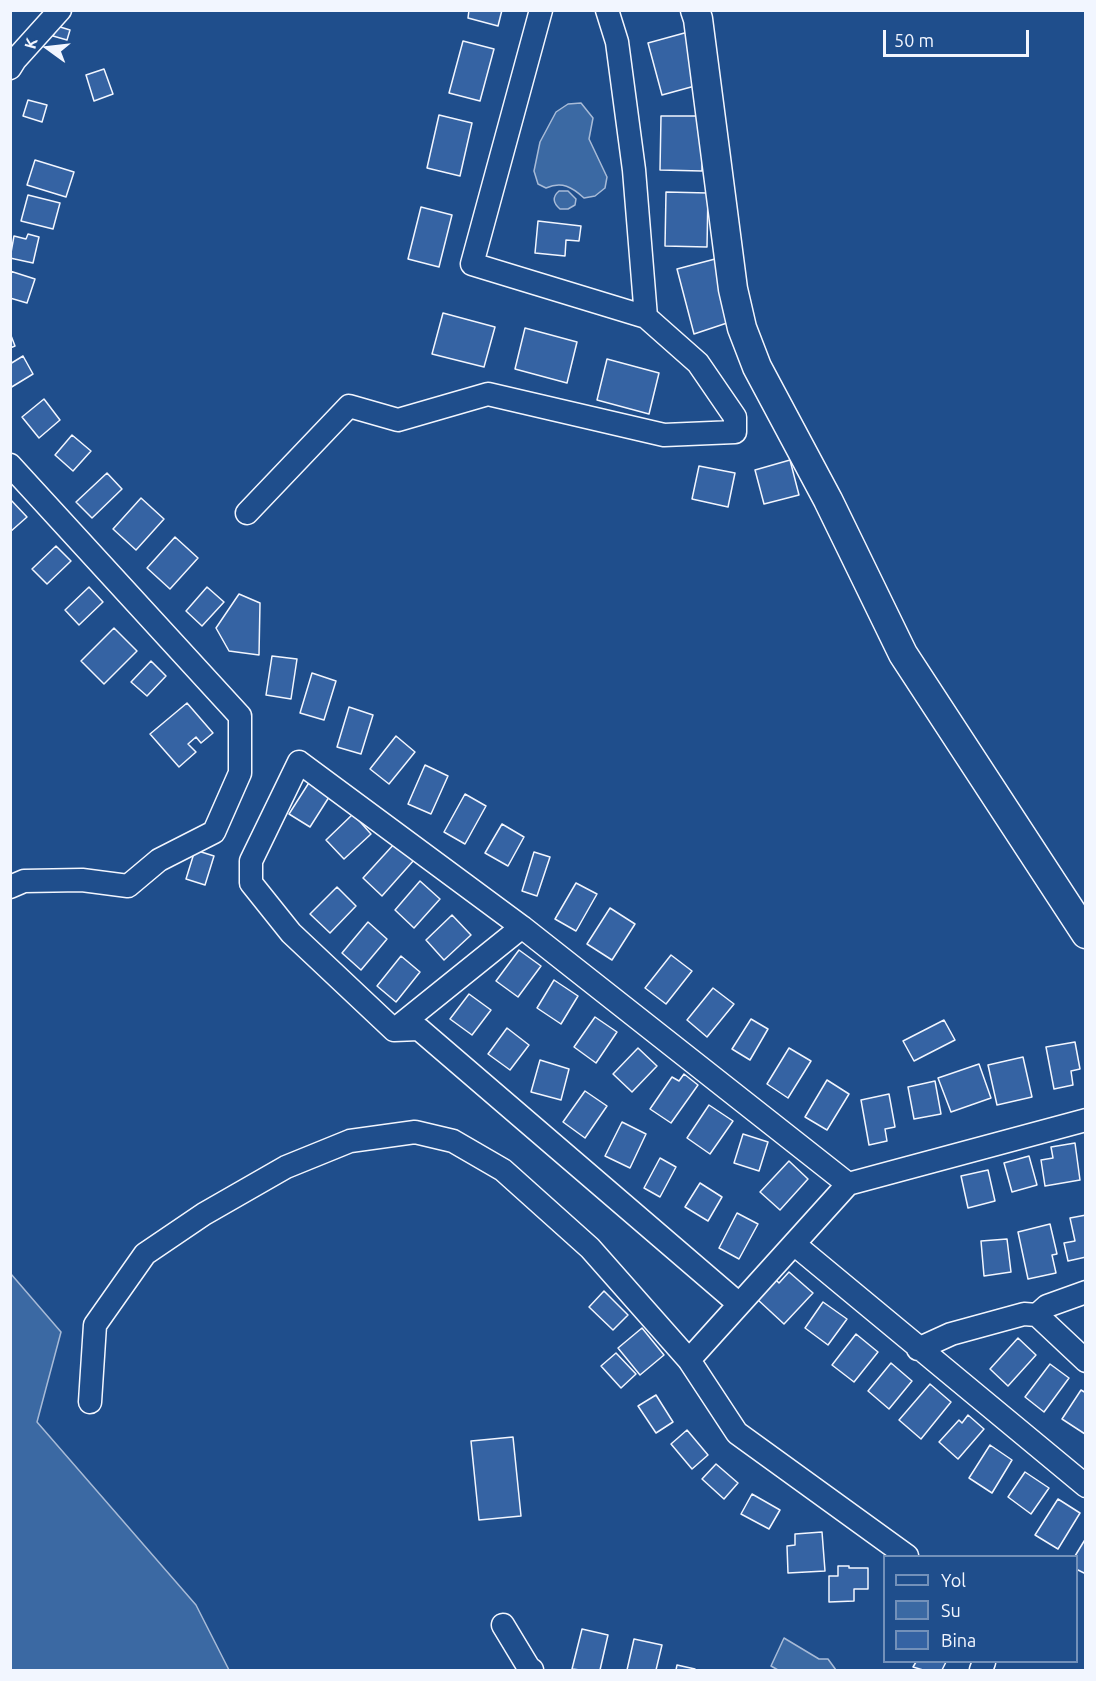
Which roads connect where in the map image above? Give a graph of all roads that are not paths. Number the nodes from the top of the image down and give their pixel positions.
1 (60, 10) edge
2 (541, 10) edge
3 (607, 10) edge
4 (695, 10) edge
5 (12, 62) edge
6 (646, 317) junction
7 (10, 465) edge
8 (247, 513) dead end
9 (10, 887) edge
10 (522, 927) junction
11 (1086, 934) edge
12 (394, 1030) junction
13 (1086, 1120) edge
14 (848, 1184) junction
15 (794, 1244) junction
16 (1086, 1293) edge
17 (739, 1304) junction
18 (1037, 1315) junction
19 (918, 1348) junction
20 (688, 1360) junction
21 (1086, 1361) edge
22 (90, 1402) dead end
23 (1086, 1486) edge
24 (904, 1555) edge
25 (503, 1625) dead end
26 (532, 1671) edge

1 - 5 street
2 - 6 street
3 - 6 street
4 - 11 main road
6 - 8 street
7 - 9 street
10 - 12 street
10 - 12 street
10 - 14 street
12 - 17 street
13 - 14 street
14 - 15 street
15 - 17 street
15 - 19 street
16 - 18 street
17 - 20 street
18 - 19 street
18 - 21 street
19 - 23 street
20 - 22 street
20 - 24 street
25 - 26 street

